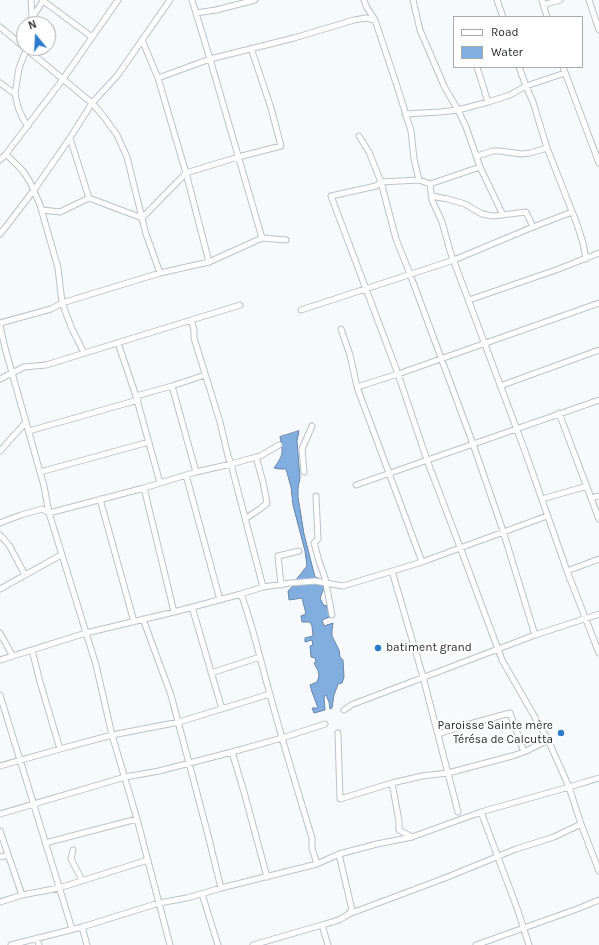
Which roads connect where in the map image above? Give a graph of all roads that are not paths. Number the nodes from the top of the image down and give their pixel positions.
1 (31, 0) edge
2 (42, 0) edge
3 (118, 0) edge
4 (170, 0) edge
5 (192, 0) edge
6 (255, 0) edge
7 (364, 0) edge
8 (413, 0) edge
9 (497, 0) edge
10 (560, 0) edge
11 (589, 0) edge
12 (543, 3) edge
13 (196, 13) junction
14 (32, 16) edge
15 (33, 16) edge
16 (503, 16) edge
17 (547, 16) edge
18 (375, 20) junction
19 (598, 22) edge
20 (0, 27) edge
21 (599, 30) edge
22 (92, 37) junction
23 (16, 39) edge
24 (142, 40) junction
25 (251, 48) junction
26 (23, 56) edge
27 (35, 56) edge
28 (210, 59) junction
29 (477, 68) edge
30 (519, 68) edge
31 (563, 68) edge
32 (565, 73) junction
33 (158, 78) junction
34 (62, 79) junction
35 (0, 83) edge
36 (526, 86) junction
37 (15, 94) junction
38 (488, 102) junction
39 (92, 103) junction
40 (458, 110) junction
41 (405, 114) junction
42 (28, 126) junction
43 (359, 136) dead end
44 (70, 138) junction
45 (547, 148) junction
46 (6, 154) junction
47 (477, 156) junction
48 (238, 157) junction
49 (598, 159) edge
50 (0, 160) edge
51 (480, 167) junction
52 (186, 173) junction
53 (419, 180) junction
54 (381, 182) junction
55 (430, 184) junction
56 (34, 190) junction
57 (431, 196) junction
58 (89, 198) junction
59 (42, 210) junction
60 (572, 212) junction
61 (503, 215) junction
62 (142, 218) junction
63 (533, 227) junction
64 (0, 234) edge
65 (262, 238) junction
66 (286, 240) dead end
67 (599, 253) edge
68 (586, 259) junction
69 (454, 260) junction
70 (209, 262) junction
71 (160, 273) junction
72 (410, 274) junction
73 (365, 289) junction
74 (469, 300) junction
75 (62, 303) junction
76 (599, 303) edge
77 (240, 305) dead end
78 (301, 310) dead end
79 (191, 320) junction
80 (0, 322) edge
81 (0, 326) edge
82 (341, 329) dead end
83 (118, 343) junction
84 (484, 343) junction
85 (599, 350) edge
86 (84, 353) junction
87 (441, 358) junction
88 (12, 373) junction
89 (398, 374) junction
90 (205, 375) junction
91 (0, 379) edge
92 (172, 386) junction
93 (500, 386) junction
94 (358, 387) junction
95 (137, 398) junction
96 (599, 400) edge
97 (559, 413) junction
98 (26, 422) junction
99 (312, 426) dead end
100 (516, 429) junction
101 (29, 431) junction
102 (149, 442) junction
103 (279, 444) dead end
104 (473, 444) junction
105 (0, 451) edge
106 (256, 457) junction
107 (427, 460) junction
108 (231, 464) junction
109 (40, 472) junction
110 (196, 472) junction
111 (304, 472) dead end
112 (390, 473) junction
113 (186, 475) junction
114 (160, 483) junction
115 (356, 485) dead end
116 (587, 486) junction
117 (144, 488) junction
118 (316, 496) dead end
119 (599, 496) edge
120 (591, 498) junction
121 (542, 499) junction
122 (100, 500) junction
123 (49, 513) junction
124 (547, 516) junction
125 (248, 517) dead end
126 (599, 519) edge
127 (0, 523) edge
128 (503, 531) junction
129 (0, 535) edge
130 (460, 547) junction
131 (299, 551) dead end
132 (61, 555) junction
133 (599, 559) edge
134 (422, 562) junction
135 (392, 571) junction
136 (567, 571) junction
137 (25, 574) junction
138 (326, 583) junction
139 (280, 585) junction
140 (264, 587) junction
141 (0, 589) edge
142 (241, 594) junction
143 (220, 600) junction
144 (192, 607) junction
145 (174, 612) junction
146 (599, 614) edge
147 (332, 615) dead end
148 (143, 619) junction
149 (585, 619) junction
150 (134, 622) junction
151 (0, 633) edge
152 (86, 633) junction
153 (535, 635) junction
154 (498, 649) junction
155 (32, 650) junction
156 (599, 653) edge
157 (12, 655) junction
158 (260, 657) junction
159 (0, 660) edge
160 (211, 673) junction
161 (423, 677) junction
162 (270, 694) junction
163 (0, 695) edge
164 (1, 704) edge
165 (222, 709) junction
166 (344, 710) dead end
167 (179, 722) junction
168 (326, 724) dead end
169 (338, 734) dead end
170 (438, 734) junction
171 (112, 735) junction
172 (282, 738) junction
173 (548, 740) junction
174 (60, 749) junction
175 (232, 752) junction
176 (524, 752) junction
177 (20, 761) junction
178 (189, 763) junction
179 (0, 766) edge
180 (448, 773) junction
181 (125, 777) junction
182 (599, 778) edge
183 (392, 783) junction
184 (569, 787) junction
185 (34, 804) junction
186 (458, 812) dead end
187 (481, 812) junction
188 (0, 814) edge
189 (137, 819) junction
190 (581, 824) junction
191 (0, 831) edge
192 (412, 837) junction
193 (45, 843) junction
194 (73, 850) dead end
195 (339, 854) junction
196 (8, 855) junction
197 (497, 856) junction
198 (0, 857) edge
199 (148, 860) junction
200 (318, 864) junction
201 (599, 871) edge
202 (267, 876) junction
203 (82, 880) junction
204 (59, 888) junction
205 (221, 888) junction
206 (202, 894) junction
207 (22, 895) junction
208 (599, 900) edge
209 (0, 902) edge
210 (159, 903) junction
211 (349, 914) junction
212 (322, 925) junction
213 (82, 927) junction
214 (524, 928) junction
215 (72, 929) junction
216 (37, 938) junction
217 (480, 944) edge
218 (11, 945) edge
219 (39, 945) edge
220 (87, 945) edge
221 (170, 945) edge
222 (218, 945) edge
223 (253, 945) edge
224 (328, 945) edge
225 (529, 945) edge

1 - 14 street
2 - 15 street
2 - 22 street
3 - 22 street
4 - 24 street
5 - 13 street
6 - 13 street
7 - 18 street
8 - 40 street
9 - 16 street
10 - 12 street
11 - 19 street
12 - 17 street
13 - 28 street
18 - 25 street
18 - 41 street
19 - 21 street
20 - 23 street
22 - 34 street
24 - 33 street
24 - 39 street
25 - 28 street
25 - 48 street
26 - 37 street
27 - 34 street
28 - 33 street
28 - 48 street
29 - 38 street
30 - 36 street
31 - 32 street
32 - 36 street
32 - 49 street
33 - 52 street
34 - 39 street
34 - 42 street
35 - 37 street
36 - 38 street
36 - 45 street
37 - 42 street
38 - 40 street
39 - 44 street
39 - 62 street
40 - 41 street
40 - 47 street
41 - 53 street
42 - 46 street
43 - 54 street
44 - 56 street
44 - 58 street
45 - 47 street
45 - 60 street
46 - 50 street
46 - 56 street
47 - 51 street
48 - 52 street
48 - 65 street
51 - 55 street
51 - 61 street
52 - 62 street
52 - 70 street
53 - 54 street
53 - 55 street
54 - 72 street
54 - 73 street
55 - 57 street
56 - 59 street
56 - 64 street
57 - 61 street
57 - 69 street
58 - 59 street
58 - 62 street
59 - 75 street
60 - 63 street
60 - 68 street
61 - 63 street
62 - 71 street
63 - 69 street
65 - 66 street
65 - 70 street
67 - 68 street
68 - 74 street
69 - 72 street
69 - 74 street
70 - 71 street
71 - 75 street
72 - 73 street
72 - 87 street
73 - 78 street
73 - 89 street
74 - 84 street
75 - 80 street
75 - 86 street
76 - 84 street
77 - 79 street
79 - 83 street
79 - 90 street
81 - 88 street
82 - 94 street
83 - 86 street
83 - 95 street
84 - 87 street
84 - 93 street
85 - 93 street
86 - 88 street
87 - 89 street
87 - 104 street
88 - 91 street
88 - 98 street
89 - 94 street
89 - 107 street
90 - 92 street
90 - 108 street
92 - 95 street
92 - 110 street
93 - 100 street
94 - 112 street
95 - 101 street
95 - 102 street
96 - 97 street
97 - 100 street
97 - 116 street
98 - 101 street
98 - 105 street
99 - 111 street
100 - 104 street
100 - 121 street
101 - 109 street
102 - 109 street
102 - 114 street
103 - 106 street
104 - 107 street
104 - 128 street
106 - 108 street
106 - 125 street
107 - 112 street
107 - 130 street
108 - 110 street
108 - 140 street
109 - 123 street
110 - 113 street
112 - 115 street
112 - 134 street
113 - 114 street
113 - 143 street
114 - 117 street
116 - 120 street
116 - 121 street
117 - 122 street
117 - 145 street
118 - 138 street
119 - 120 street
120 - 126 street
121 - 124 street
122 - 123 street
122 - 150 street
123 - 127 street
123 - 132 street
124 - 128 street
124 - 136 street
128 - 130 street
128 - 153 street
129 - 137 street
130 - 134 street
130 - 154 street
131 - 139 street
132 - 137 street
132 - 152 street
133 - 136 street
134 - 135 street
135 - 138 street
135 - 161 street
136 - 149 street
137 - 141 street
138 - 139 street
138 - 147 street
139 - 140 street
140 - 142 street
142 - 143 street
142 - 158 street
143 - 144 street
144 - 145 street
144 - 160 street
145 - 148 street
146 - 149 street
148 - 150 street
148 - 167 street
149 - 153 street
149 - 156 street
150 - 152 street
151 - 157 street
152 - 155 street
152 - 171 street
153 - 154 street
154 - 161 street
154 - 173 street
155 - 157 street
155 - 174 street
157 - 159 street
158 - 160 street
158 - 162 street
160 - 165 street
161 - 166 street
161 - 170 street
162 - 165 street
162 - 172 street
163 - 164 street
164 - 177 street
165 - 167 street
167 - 171 street
167 - 178 street
168 - 172 street
169 - 183 street
170 - 176 street
170 - 180 street
171 - 174 street
171 - 181 street
172 - 175 street
172 - 200 street
173 - 176 street
173 - 184 street
174 - 177 street
175 - 178 street
175 - 202 street
176 - 180 street
177 - 179 street
177 - 185 street
178 - 181 street
178 - 205 street
180 - 183 street
180 - 186 street
181 - 185 street
181 - 189 street
182 - 184 street
183 - 192 street
184 - 187 street
184 - 190 street
185 - 188 street
185 - 193 street
187 - 192 street
187 - 197 street
189 - 193 street
189 - 199 street
190 - 197 street
190 - 201 street
191 - 196 street
192 - 195 street
193 - 204 street
194 - 203 street
195 - 200 street
195 - 211 street
196 - 198 street
196 - 207 street
197 - 211 street
197 - 214 street
199 - 203 street
199 - 210 street
200 - 202 street
202 - 205 street
203 - 204 street
204 - 207 street
204 - 215 street
205 - 206 street
206 - 210 street
206 - 222 street
207 - 209 street
208 - 214 street
210 - 213 street
210 - 221 street
211 - 212 street
212 - 223 street
212 - 224 street
213 - 215 street
213 - 220 street
214 - 217 street
214 - 225 street
215 - 216 street
216 - 218 street
216 - 219 street

